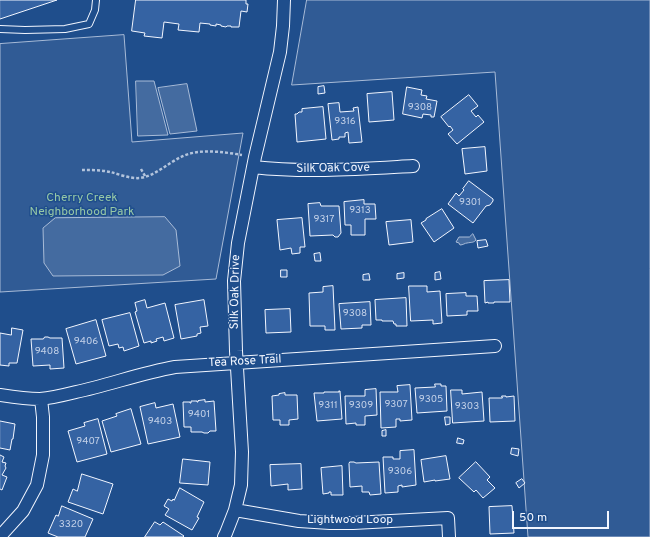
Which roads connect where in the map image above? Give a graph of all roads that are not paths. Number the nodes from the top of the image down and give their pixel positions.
1 (96, 0) edge
2 (284, 0) edge
3 (0, 29) edge
4 (412, 166) dead end
5 (253, 167) junction
6 (495, 346) dead end
7 (237, 362) junction
8 (0, 394) edge
9 (41, 399) junction
10 (234, 510) junction
11 (0, 535) edge
12 (224, 537) edge
13 (449, 537) edge

1 - 3 lane
2 - 5 street, Silk Oak Drive
4 - 5 street, Silk Oak Cove
5 - 7 street, Silk Oak Drive
6 - 7 street, Tea Rose Trail
7 - 9 street, Tea Rose Trail
7 - 10 street, Silk Oak Drive
8 - 9 street, Tea Rose Trail
9 - 11 street
10 - 12 street, Silk Oak Drive
10 - 13 street, Lightwood Loop

